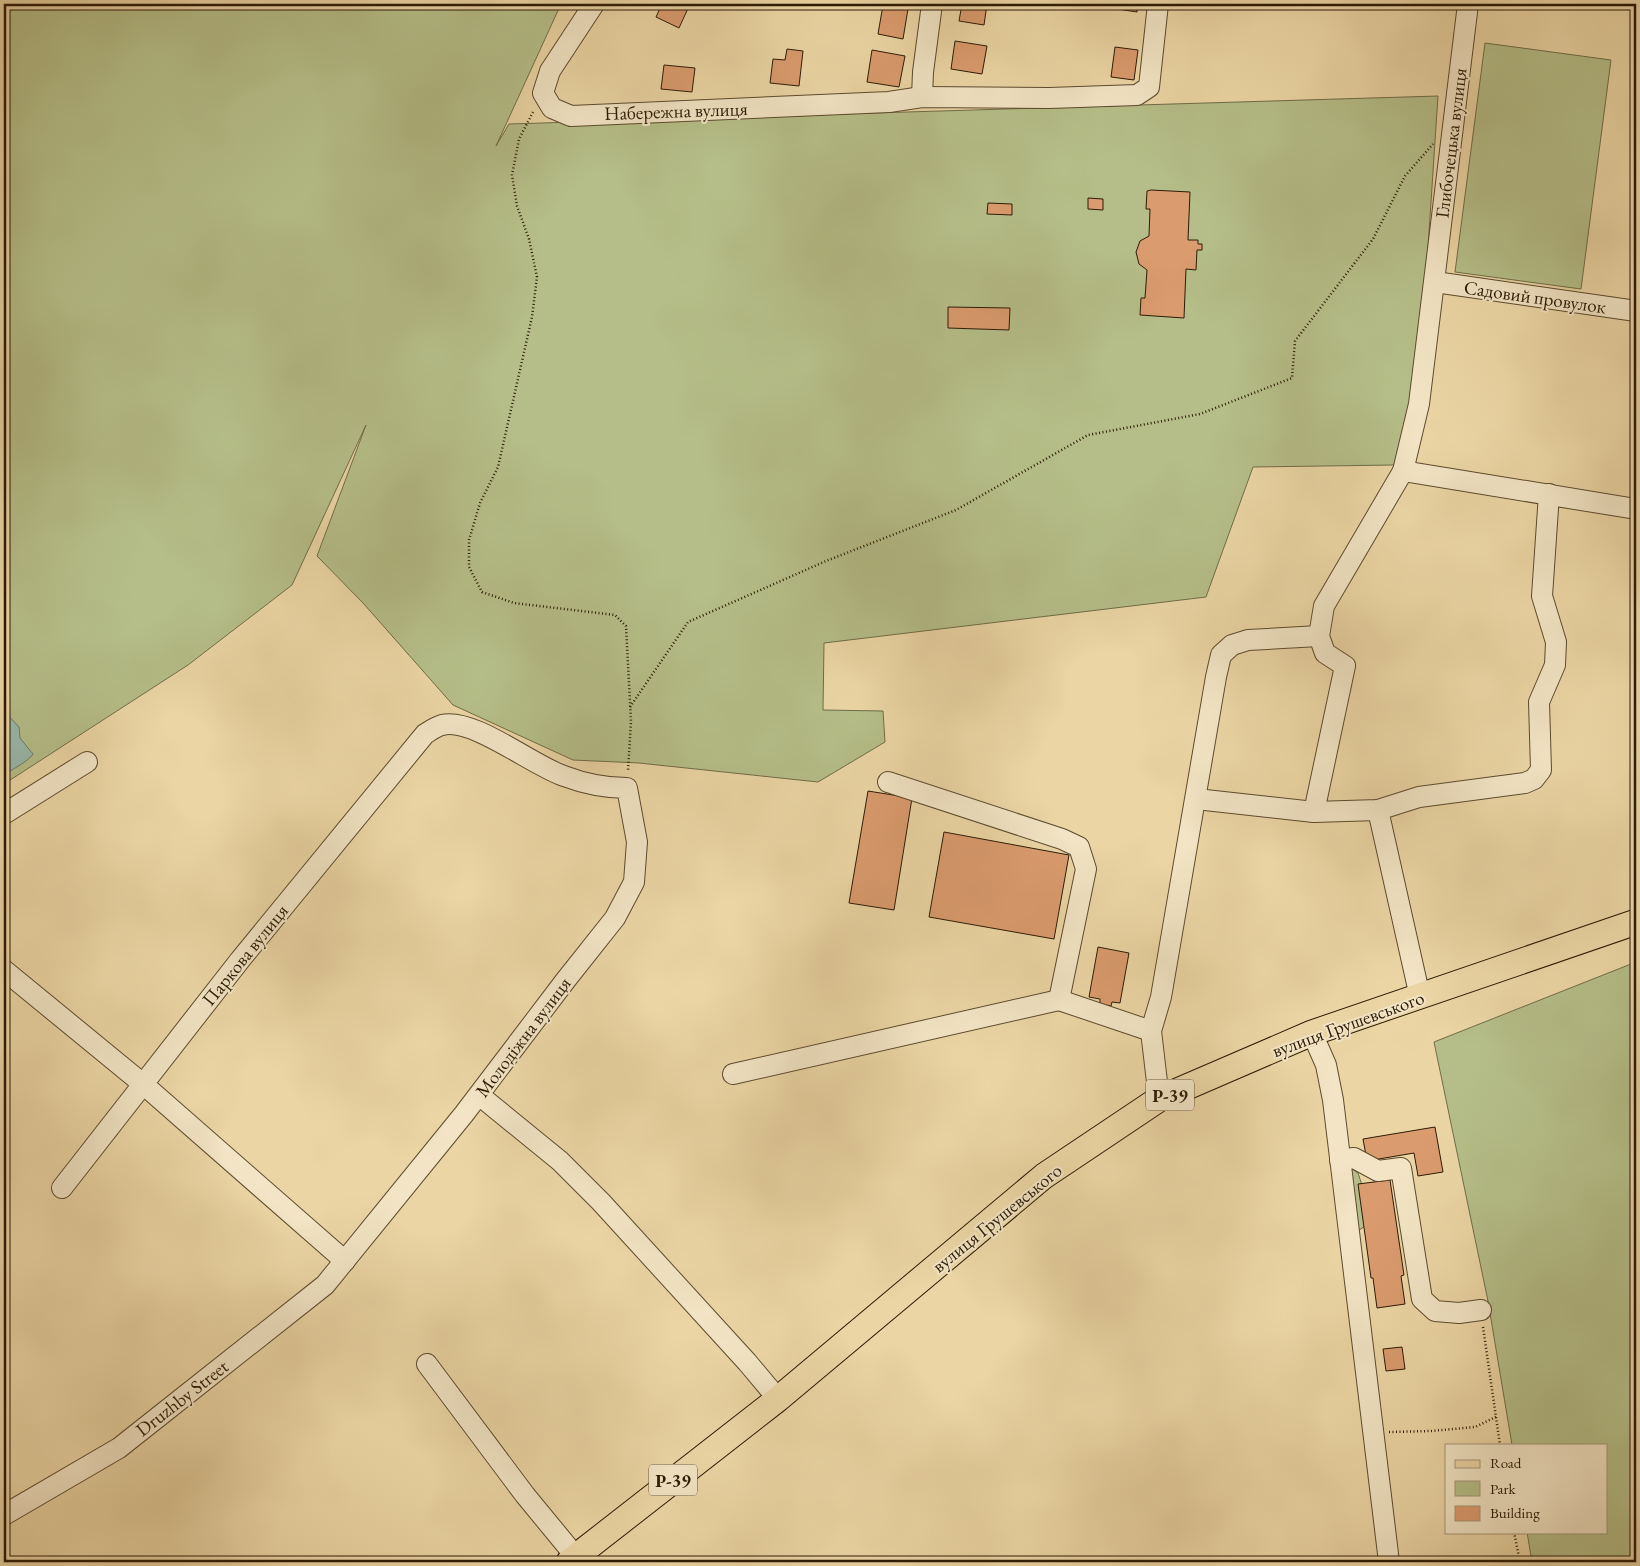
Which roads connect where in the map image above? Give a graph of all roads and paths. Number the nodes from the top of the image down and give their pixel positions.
1 (594, 4) edge
2 (932, 4) edge
3 (1158, 4) edge
4 (1468, 4) edge
5 (543, 93) junction
6 (922, 97) junction
7 (1454, 120) junction
8 (1435, 282) junction
9 (1636, 311) edge
10 (1403, 471) junction
11 (1549, 494) junction
12 (1636, 509) edge
13 (1319, 636) junction
14 (630, 707) junction
15 (88, 762) dead end
16 (888, 782) dead end
17 (627, 788) junction
18 (1196, 799) junction
19 (1378, 810) junction
20 (1314, 812) junction
21 (4, 814) edge
22 (1636, 922) edge
23 (4, 970) edge
24 (1420, 997) junction
25 (1059, 1000) junction
26 (1151, 1032) junction
27 (1312, 1034) junction
28 (733, 1074) dead end
29 (143, 1084) junction
30 (479, 1095) junction
31 (1159, 1099) junction
32 (1340, 1160) junction
33 (62, 1188) dead end
34 (345, 1261) junction
35 (1481, 1310) joint
36 (428, 1364) dead end
37 (778, 1399) junction
38 (1496, 1417) junction
39 (1373, 1432) junction
40 (1500, 1444) edge
41 (4, 1515) edge
42 (1514, 1534) edge
43 (572, 1559) edge
44 (1389, 1562) edge
45 (1520, 1562) edge

1 - 5 street
2 - 6 street
3 - 6 street, Набережна вулиця
4 - 7 street, Глибочецька вулиця
5 - 6 street, Набережна вулиця
5 - 14 path
7 - 8 street, Глибочецька вулиця
7 - 14 path
8 - 9 street, Садовий провулок
8 - 10 street, Глибочецька вулиця
10 - 11 street
10 - 13 street, Глибочецька вулиця
11 - 12 street
11 - 19 street
13 - 18 street
13 - 20 street
14 - 17 path
15 - 21 street
16 - 25 street
17 - 29 street, Паркова вулиця
17 - 30 street, Молодіжна вулиця
18 - 20 street
18 - 26 street
19 - 20 street
19 - 24 street
22 - 24 main road, вулиця Грушевського / Р-39
23 - 29 street
24 - 27 main road, вулиця Грушевського / Р-39
25 - 26 street
25 - 28 street
26 - 31 street
27 - 31 main road, вулиця Грушевського / Р-39
27 - 32 street
29 - 33 street, Паркова вулиця
29 - 34 street
30 - 34 street, Молодіжна вулиця
30 - 37 street
31 - 37 main road, вулиця Грушевського / Р-39
32 - 35 street
32 - 39 street
34 - 41 street, Druzhby Street
35 - 38 path
36 - 43 street
37 - 43 main road, Р-39
38 - 39 path
38 - 40 path
39 - 44 street
42 - 45 path

